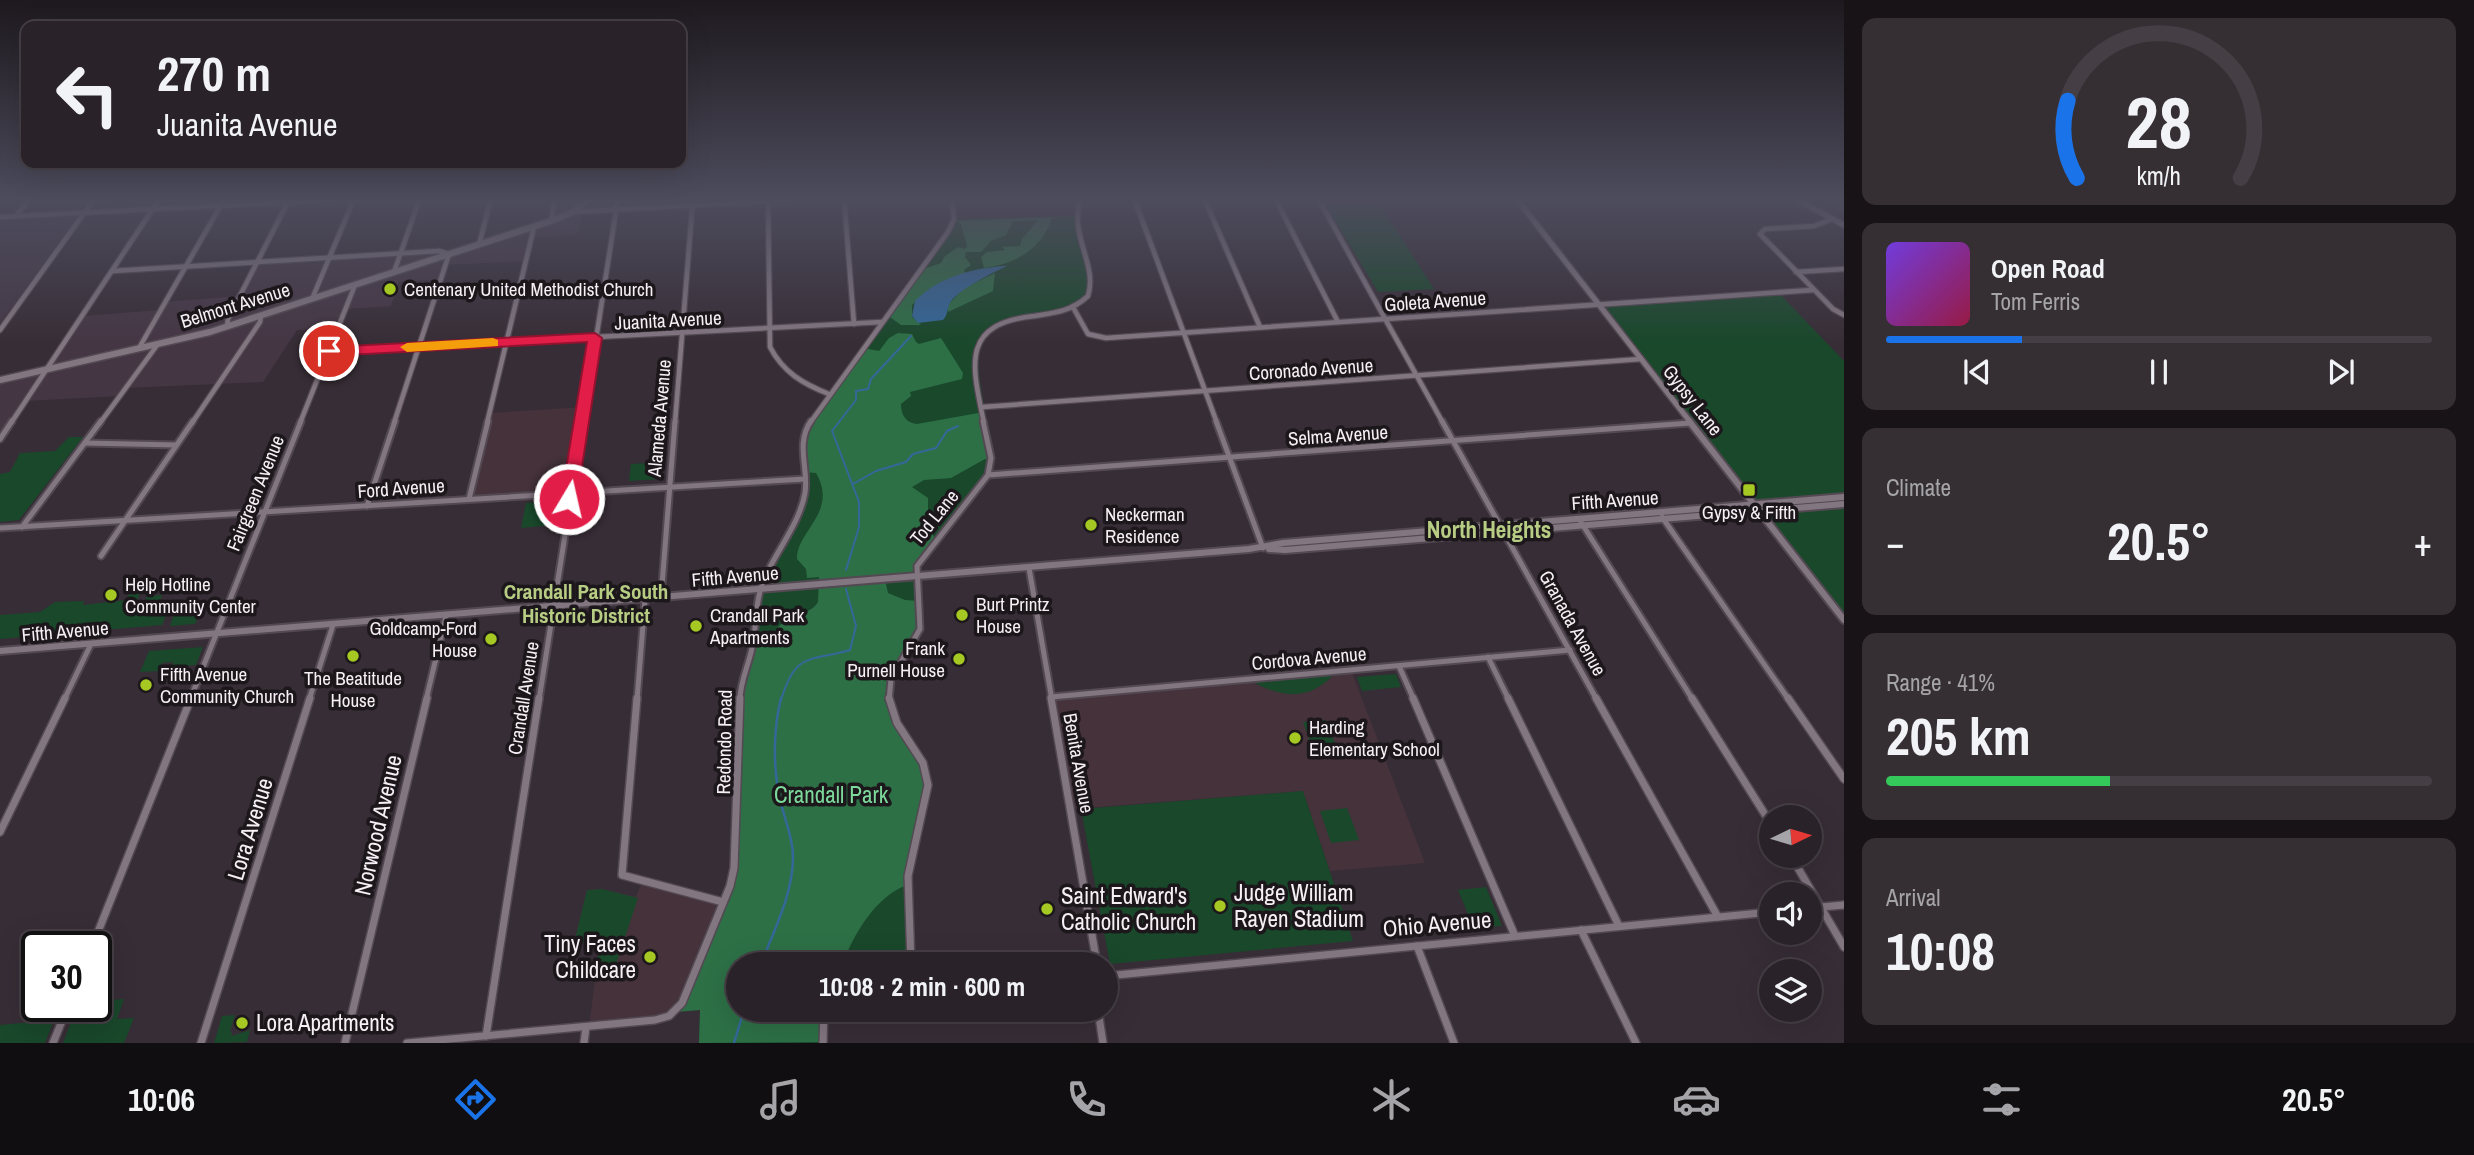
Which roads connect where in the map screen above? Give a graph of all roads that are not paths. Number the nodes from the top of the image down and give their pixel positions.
1 (60, 247) edge
2 (128, 247) edge
3 (197, 247) edge
4 (265, 247) edge
5 (333, 247) edge
6 (401, 247) edge
7 (471, 247) edge
8 (529, 247) edge
9 (610, 247) edge
10 (689, 247) edge
11 (768, 247) edge
12 (848, 247) edge
13 (937, 247) edge
14 (1080, 247) edge
15 (1152, 247) edge
16 (1225, 247) edge
17 (1300, 247) edge
18 (1345, 247) edge
19 (1554, 247) edge
20 (1771, 247) edge
21 (398, 254) junction
22 (449, 254) junction
23 (328, 259) junction
24 (257, 263) junction
25 (185, 267) junction
26 (1844, 269) edge
27 (112, 271) junction
28 (394, 272) junction
29 (1796, 272) junction
30 (355, 285) junction
31 (1813, 290) junction
32 (312, 299) junction
33 (1598, 304) junction
34 (1074, 309) junction
35 (261, 315) junction
36 (1844, 315) edge
37 (1385, 318) junction
38 (882, 322) junction
39 (1338, 322) junction
40 (854, 324) junction
41 (227, 326) junction
42 (1260, 327) junction
43 (768, 328) junction
44 (0, 330) edge
45 (1184, 332) junction
46 (682, 333) junction
47 (595, 338) junction
48 (507, 342) junction
49 (158, 344) junction
50 (419, 347) junction
51 (139, 348) junction
52 (329, 351) junction
53 (1642, 359) junction
54 (49, 368) junction
55 (1417, 376) junction
56 (0, 380) edge
57 (1205, 391) junction
58 (830, 394) junction
59 (983, 407) junction
60 (1690, 423) junction
61 (0, 439) edge
62 (1453, 441) junction
63 (85, 443) junction
64 (176, 445) junction
65 (1230, 458) junction
66 (988, 475) junction
67 (805, 479) junction
68 (670, 487) junction
69 (570, 493) junction
70 (1844, 496) edge
71 (469, 499) junction
72 (1753, 504) junction
73 (1844, 504) edge
74 (367, 506) junction
75 (1759, 511) junction
76 (265, 512) junction
77 (1659, 513) junction
78 (1579, 519) junction
79 (1664, 519) junction
80 (125, 521) junction
81 (1584, 526) junction
82 (22, 527) junction
83 (0, 528) edge
84 (1502, 529) junction
85 (1263, 548) junction
86 (100, 556) dead end
87 (1029, 568) junction
88 (916, 576) junction
89 (760, 590) junction
90 (661, 598) junction
91 (645, 600) junction
92 (553, 607) junction
93 (446, 616) junction
94 (1844, 620) edge
95 (332, 625) junction
96 (216, 634) junction
97 (91, 644) junction
98 (1570, 650) junction
99 (0, 652) edge
100 (1488, 657) junction
101 (1399, 666) junction
102 (1051, 697) junction
103 (1844, 779) edge
104 (1759, 805) edge
105 (0, 832) edge
106 (723, 902) junction
107 (1844, 905) edge
108 (1822, 907) edge
109 (1822, 909) edge
110 (1759, 913) edge
111 (1718, 917) junction
112 (1619, 926) junction
113 (1581, 929) junction
114 (98, 931) edge
115 (1515, 936) junction
116 (1417, 946) junction
117 (1844, 947) edge
118 (911, 952) edge
119 (1095, 952) edge
120 (1118, 975) edge
121 (62, 1022) edge
122 (824, 1022) edge
123 (1100, 1022) edge
124 (586, 1027) junction
125 (486, 1036) junction
126 (53, 1043) edge
127 (201, 1043) edge
128 (345, 1043) edge
129 (407, 1043) edge
130 (584, 1043) edge
131 (823, 1043) edge
132 (1103, 1043) edge
133 (1454, 1043) edge
134 (1636, 1043) edge

1 - 44 street
2 - 27 street
3 - 25 street
4 - 24 street
5 - 23 street
6 - 21 street
7 - 22 main road, Belmont Avenue
8 - 48 street
9 - 47 street, Crandall Avenue
10 - 46 street, Alameda Avenue
11 - 43 street
12 - 40 street
13 - 38 street, Redondo Road
14 - 34 street
15 - 45 street
16 - 42 street
17 - 39 street
18 - 37 street, Granada Avenue
19 - 33 street, Gypsy Lane
20 - 29 street
21 - 22 street
21 - 23 street
21 - 28 street
22 - 28 main road, Belmont Avenue
22 - 50 street
23 - 24 street
23 - 32 street
24 - 25 street
24 - 41 street
25 - 27 street
25 - 51 street
26 - 29 street
27 - 54 street
28 - 30 main road, Belmont Avenue
29 - 31 street
30 - 32 main road, Belmont Avenue
30 - 52 street, Fairgreen Avenue
31 - 33 street, Goleta Avenue
31 - 36 street
32 - 35 main road, Belmont Avenue
33 - 37 street, Goleta Avenue
33 - 53 street, Gypsy Lane
34 - 45 street, Goleta Avenue
34 - 59 street
35 - 41 main road, Belmont Avenue
35 - 64 street
37 - 39 street, Goleta Avenue
37 - 55 street, Granada Avenue
38 - 40 street, Juanita Avenue
38 - 58 street, Redondo Road
39 - 42 street, Goleta Avenue
40 - 43 street, Juanita Avenue
41 - 49 main road, Belmont Avenue
42 - 45 street, Goleta Avenue
43 - 46 street, Juanita Avenue
43 - 58 street
45 - 57 street
46 - 47 street, Juanita Avenue
46 - 68 street, Alameda Avenue
47 - 48 street, Juanita Avenue
47 - 69 street, Crandall Avenue
48 - 50 street, Juanita Avenue
48 - 71 street
49 - 51 main road, Belmont Avenue
49 - 63 street
50 - 52 street, Juanita Avenue
50 - 74 street
51 - 54 main road, Belmont Avenue
52 - 76 street, Fairgreen Avenue
53 - 55 street, Coronado Avenue
53 - 60 street, Gypsy Lane
54 - 56 main road, Belmont Avenue
54 - 61 street
55 - 57 street, Coronado Avenue
55 - 62 street, Granada Avenue
57 - 59 street, Coronado Avenue
57 - 65 street
58 - 67 street, Redondo Road
59 - 66 street
60 - 62 street, Selma Avenue
60 - 72 street, Gypsy Lane
62 - 65 street, Selma Avenue
62 - 84 street, Granada Avenue
63 - 64 street
63 - 82 street
64 - 80 street
65 - 66 street, Selma Avenue
65 - 85 street
66 - 88 street, Tod Lane
67 - 68 street, Ford Avenue
67 - 89 street, Redondo Road
68 - 69 street, Ford Avenue
68 - 90 street, Alameda Avenue
69 - 71 street, Ford Avenue
69 - 92 street, Crandall Avenue
70 - 72 street, Fifth Avenue
71 - 74 street, Ford Avenue
72 - 75 street, Gypsy Lane
72 - 77 street, Fifth Avenue
73 - 75 street, Fifth Avenue
74 - 76 street, Ford Avenue
75 - 79 street, Fifth Avenue
75 - 94 street, Gypsy Lane
76 - 80 street, Ford Avenue
76 - 96 street, Fairgreen Avenue
77 - 78 street, Fifth Avenue
77 - 79 street
78 - 81 street
78 - 84 street, Fifth Avenue
79 - 81 street, Fifth Avenue
79 - 103 street
80 - 82 street, Ford Avenue
80 - 86 street
81 - 84 street, Fifth Avenue
81 - 104 street
82 - 83 street, Ford Avenue
84 - 85 street, Fifth Avenue
84 - 98 street, Granada Avenue
85 - 87 street, Fifth Avenue
87 - 88 street, Fifth Avenue
87 - 102 street, Benita Avenue
88 - 89 street, Fifth Avenue
88 - 118 street, Tod Lane
89 - 90 street, Fifth Avenue
89 - 106 street, Redondo Road
90 - 91 street, Fifth Avenue
91 - 92 street, Fifth Avenue
91 - 106 street
92 - 93 street, Fifth Avenue
92 - 125 street, Crandall Avenue
93 - 95 street, Fifth Avenue
93 - 128 street, Norwood Avenue
95 - 96 street, Fifth Avenue
95 - 127 street, Lora Avenue
96 - 97 street, Fifth Avenue
96 - 114 street, Fairgreen Avenue
97 - 99 street, Fifth Avenue
97 - 105 street
98 - 100 street, Cordova Avenue
98 - 111 street, Granada Avenue
100 - 101 street, Cordova Avenue
100 - 112 street
101 - 102 street, Cordova Avenue
101 - 115 street
102 - 119 street, Benita Avenue
106 - 124 street, Redondo Road
107 - 108 street
109 - 117 street
110 - 111 street, Ohio Avenue
111 - 112 street, Ohio Avenue
112 - 113 street, Ohio Avenue
113 - 115 street, Ohio Avenue
113 - 134 street
115 - 116 street, Ohio Avenue
116 - 120 street, Ohio Avenue
116 - 133 street
121 - 126 street
122 - 131 street
123 - 132 street
124 - 125 street
124 - 130 street
125 - 129 street

